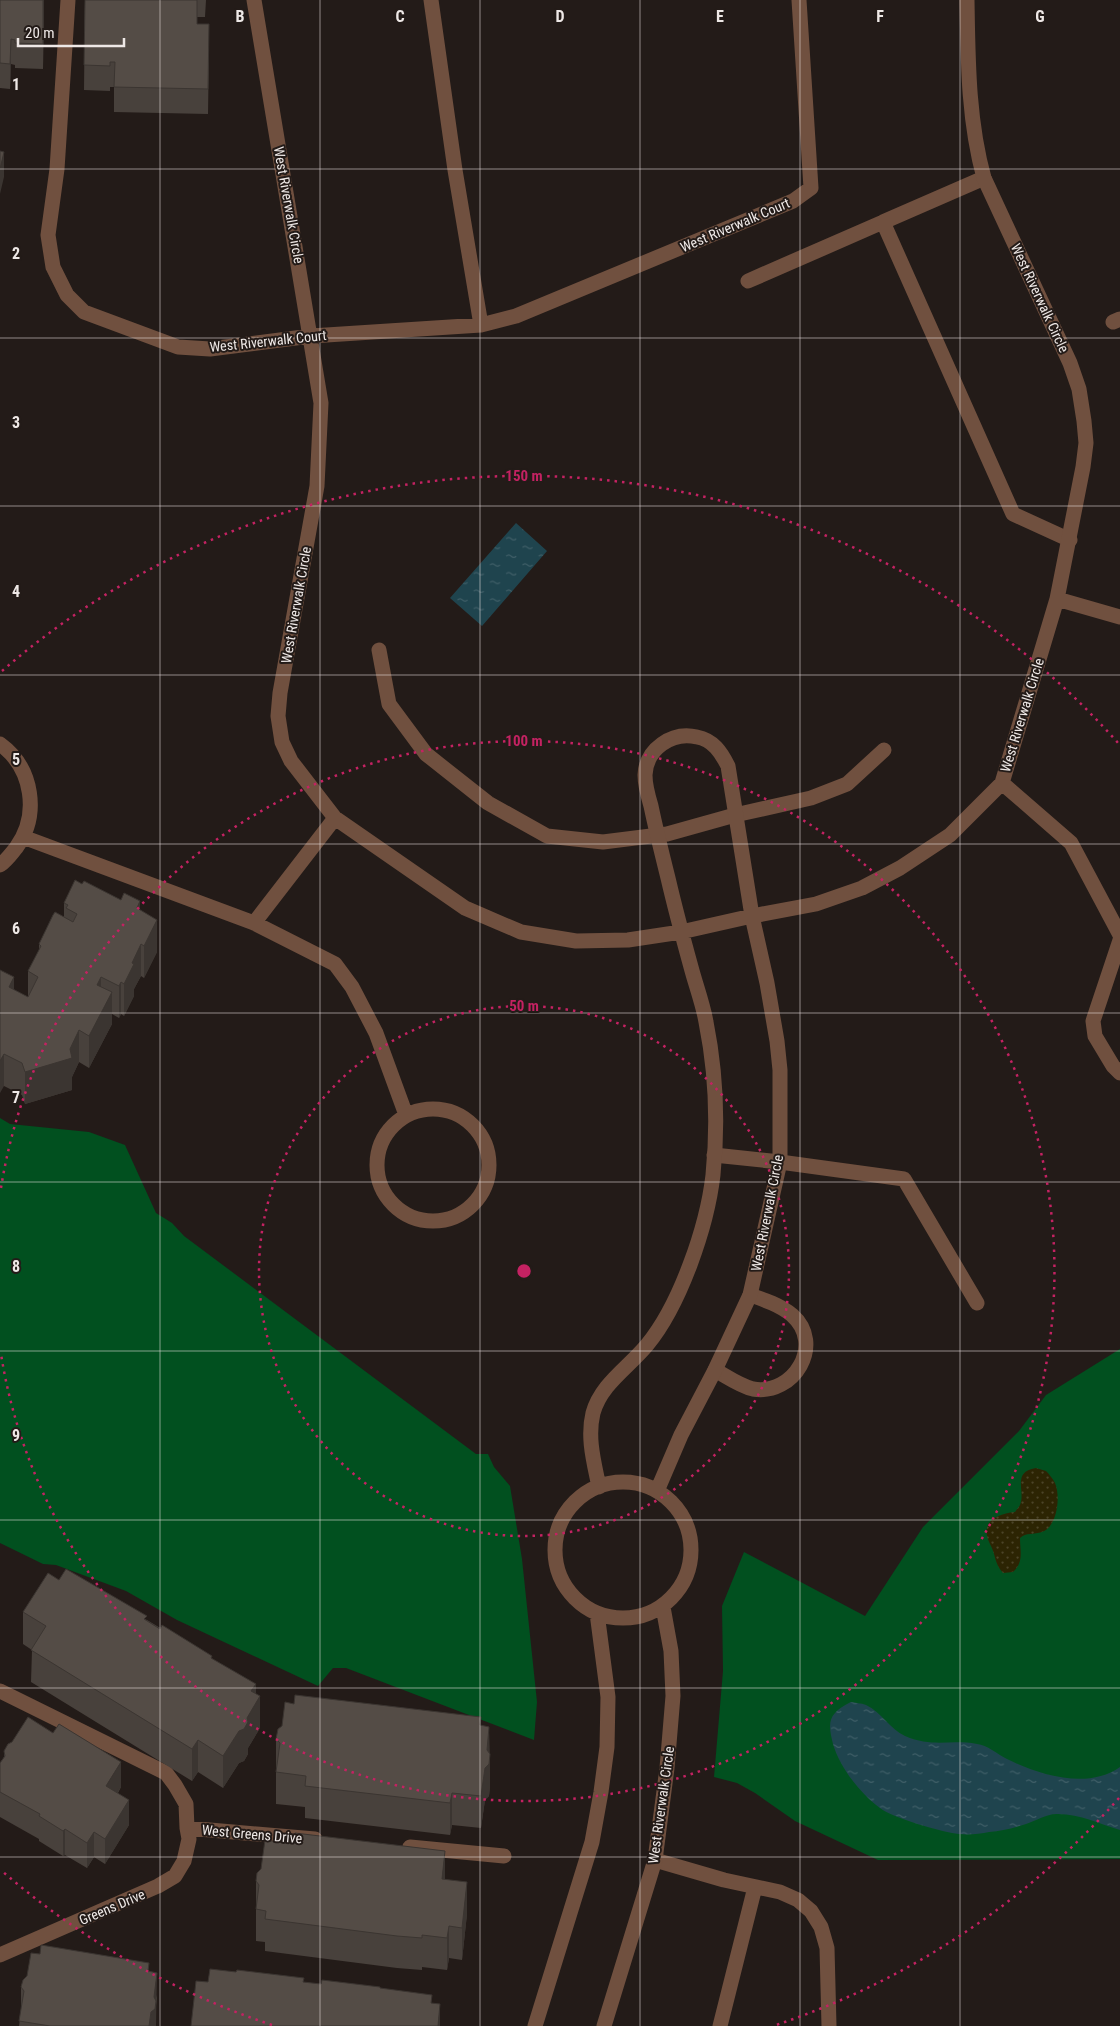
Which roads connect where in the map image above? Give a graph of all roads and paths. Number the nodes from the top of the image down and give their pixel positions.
1 (68, 0) edge
2 (254, 0) edge
3 (431, 0) edge
4 (799, 0) edge
5 (967, 0) edge
6 (984, 178) junction
7 (883, 222) junction
8 (748, 281) dead end
9 (481, 325) junction
10 (312, 336) junction
11 (1070, 540) junction
12 (1057, 599) junction
13 (1120, 617) edge
14 (379, 650) dead end
15 (0, 744) edge
16 (884, 750) dead end
17 (1002, 783) junction
18 (736, 815) junction
19 (335, 818) junction
20 (657, 835) junction
21 (23, 837) junction
22 (0, 865) edge
23 (752, 916) junction
24 (254, 923) junction
25 (681, 932) junction
26 (1120, 936) edge
27 (1120, 940) edge
28 (1120, 1072) edge
29 (406, 1115) junction
30 (714, 1156) junction
31 (780, 1162) junction
32 (750, 1296) junction
33 (977, 1303) dead end
34 (714, 1370) junction
35 (598, 1487) junction
36 (658, 1491) junction
37 (663, 1607) junction
38 (597, 1613) junction
39 (0, 1691) edge
40 (187, 1828) junction
41 (325, 1840) edge
42 (395, 1846) edge
43 (504, 1856) dead end
44 (655, 1860) junction
45 (755, 1887) junction
46 (0, 1955) edge
47 (535, 2026) edge
48 (604, 2026) edge
49 (720, 2026) edge
50 (829, 2026) edge

1 - 10 street, West Riverwalk Court
2 - 10 street, West Riverwalk Circle
3 - 9 street
4 - 9 street, West Riverwalk Court
5 - 6 street, West Riverwalk Circle
6 - 7 street
6 - 11 street, West Riverwalk Circle
7 - 8 street
7 - 11 street
9 - 10 street, West Riverwalk Court
10 - 19 street, West Riverwalk Circle
11 - 12 street, West Riverwalk Circle
12 - 13 street
12 - 17 street, West Riverwalk Circle
14 - 20 street
15 - 21 street
16 - 18 street
17 - 23 street, West Riverwalk Circle
17 - 26 street
18 - 20 street
18 - 20 street, West Riverwalk Circle
18 - 23 street, West Riverwalk Circle
19 - 24 street
19 - 25 street, West Riverwalk Circle
20 - 25 street, West Riverwalk Circle
21 - 22 street
21 - 24 street
23 - 25 street, West Riverwalk Circle
23 - 31 street, West Riverwalk Circle
24 - 29 street
25 - 30 street, West Riverwalk Circle
27 - 28 street
29 - 29 street
30 - 31 street
30 - 35 street, West Riverwalk Circle
31 - 32 street, West Riverwalk Circle
31 - 33 street
32 - 34 street, West Riverwalk Circle
32 - 34 street
34 - 36 street, West Riverwalk Circle
35 - 36 street
35 - 38 street
36 - 37 street
37 - 38 street
37 - 44 street, West Riverwalk Circle
38 - 47 street
39 - 40 street, West Greens Drive
40 - 41 street, West Greens Drive
40 - 46 street, Greens Drive
42 - 43 street
44 - 45 street
44 - 48 street, West Riverwalk Circle
45 - 49 street
45 - 50 street

